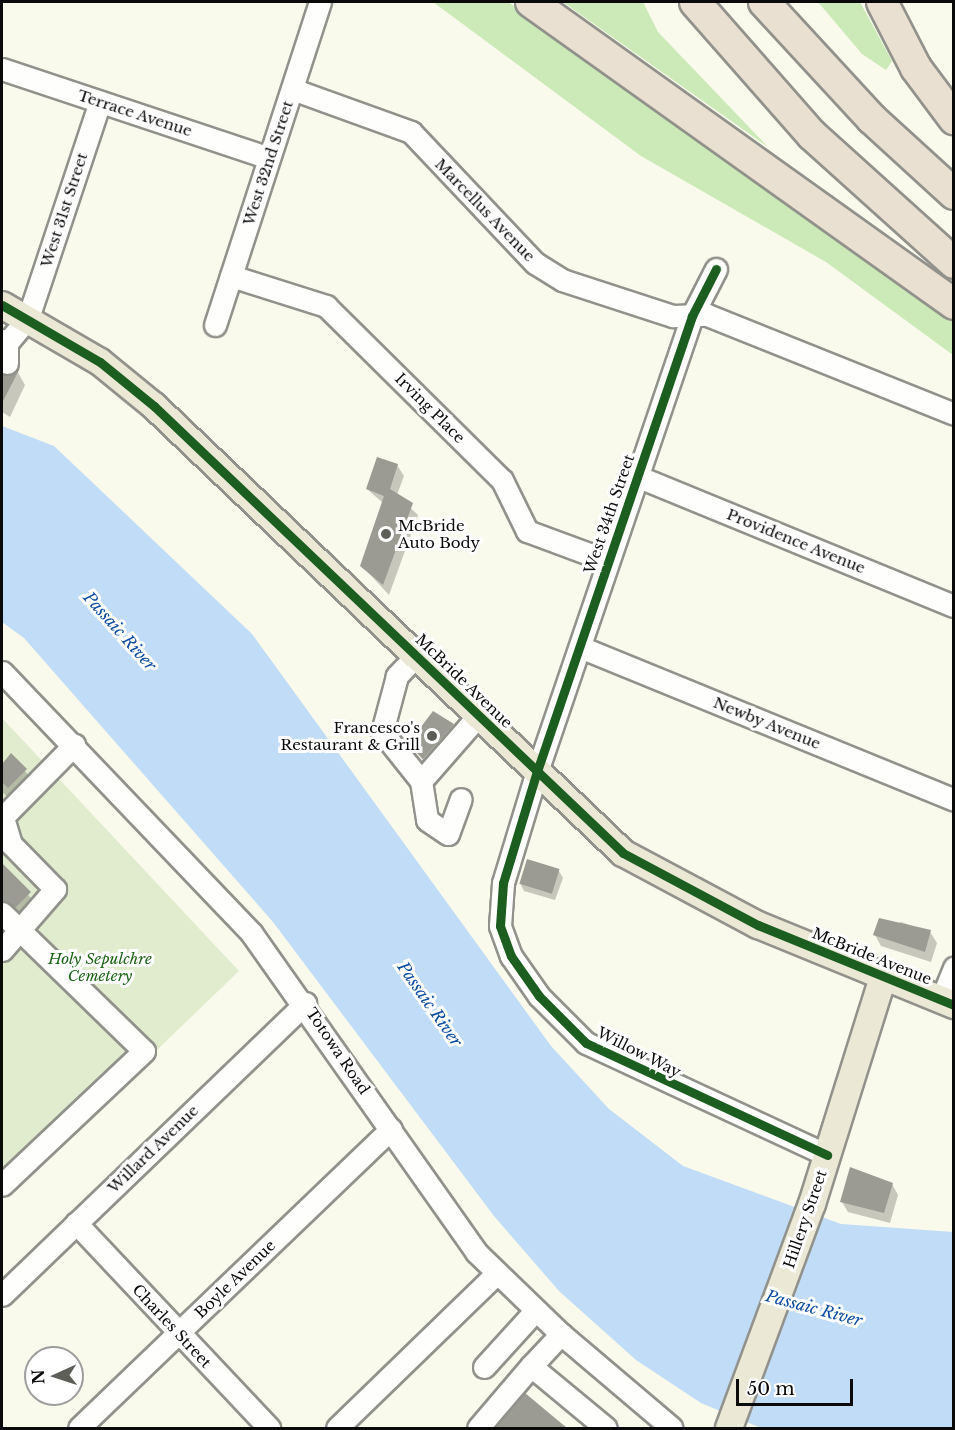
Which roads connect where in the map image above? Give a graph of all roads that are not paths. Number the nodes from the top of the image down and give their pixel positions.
1 (320, 2) edge
2 (531, 2) edge
3 (695, 2) edge
4 (764, 2) edge
5 (882, 2) edge
6 (2, 69) edge
7 (292, 89) junction
8 (100, 102) junction
9 (954, 119) edge
10 (269, 158) junction
11 (954, 194) edge
12 (954, 263) edge
13 (716, 269) dead end
14 (231, 276) junction
15 (954, 304) edge
16 (2, 305) edge
17 (692, 316) junction
18 (28, 318) junction
19 (215, 325) dead end
20 (5, 349) edge
21 (954, 414) edge
22 (639, 477) junction
23 (608, 561) junction
24 (954, 606) edge
25 (580, 647) junction
26 (416, 656) junction
27 (2, 672) edge
28 (478, 716) junction
29 (74, 745) junction
30 (537, 771) junction
31 (421, 781) junction
32 (461, 799) dead end
33 (954, 800) edge
34 (2, 818) edge
35 (2, 913) edge
36 (21, 932) junction
37 (2, 950) edge
38 (954, 968) edge
39 (883, 978) junction
40 (947, 1002) edge
41 (305, 1003) junction
42 (390, 1129) junction
43 (827, 1155) junction
44 (2, 1185) edge
45 (76, 1223) junction
46 (496, 1274) junction
47 (2, 1295) edge
48 (535, 1311) junction
49 (178, 1333) junction
50 (561, 1334) junction
51 (531, 1366) junction
52 (484, 1367) dead end
53 (730, 1426) edge
54 (79, 1428) edge
55 (269, 1428) edge
56 (337, 1428) edge
57 (478, 1428) edge
58 (606, 1428) edge
59 (672, 1428) edge

1 - 7 street, West 32nd Street
2 - 15 highway
3 - 12 highway
4 - 11 highway
5 - 9 highway
6 - 8 street, Terrace Avenue
7 - 10 street, West 32nd Street
7 - 17 street, Marcellus Avenue
8 - 10 street, Terrace Avenue
8 - 18 street, West 31st Street
10 - 14 street, West 32nd Street
13 - 17 street, West 34th Street
14 - 19 street, West 32nd Street
14 - 23 street, Irving Place
16 - 18 main road, McBride Avenue
17 - 21 street, Marcellus Avenue
17 - 22 street, West 34th Street
18 - 20 street
18 - 26 main road, McBride Avenue
22 - 23 street, West 34th Street
22 - 24 street, Providence Avenue
23 - 25 street, West 34th Street
25 - 30 street, West 34th Street
25 - 33 street, Newby Avenue
26 - 28 main road, McBride Avenue
26 - 31 street
27 - 29 street, Totowa Road
28 - 30 main road, McBride Avenue
28 - 31 street
29 - 34 street
29 - 41 street, Totowa Road
30 - 39 main road, McBride Avenue
30 - 43 street, Willow Way
31 - 32 street
34 - 36 street
35 - 36 street
36 - 37 street
36 - 44 street
38 - 40 street
39 - 40 main road, McBride Avenue
39 - 43 main road, Hillery Street
41 - 42 street, Totowa Road
41 - 45 street, Willard Avenue
42 - 46 street, Totowa Road
42 - 49 street, Boyle Avenue
43 - 53 main road, Hillery Street
45 - 47 street, Willard Avenue
45 - 49 street, Charles Street
46 - 48 street, Totowa Road
46 - 56 street
48 - 50 street, Totowa Road
48 - 52 street
49 - 54 street, Boyle Avenue
49 - 55 street, Charles Street
50 - 51 street
50 - 59 street, Totowa Road
51 - 57 street
51 - 58 street

